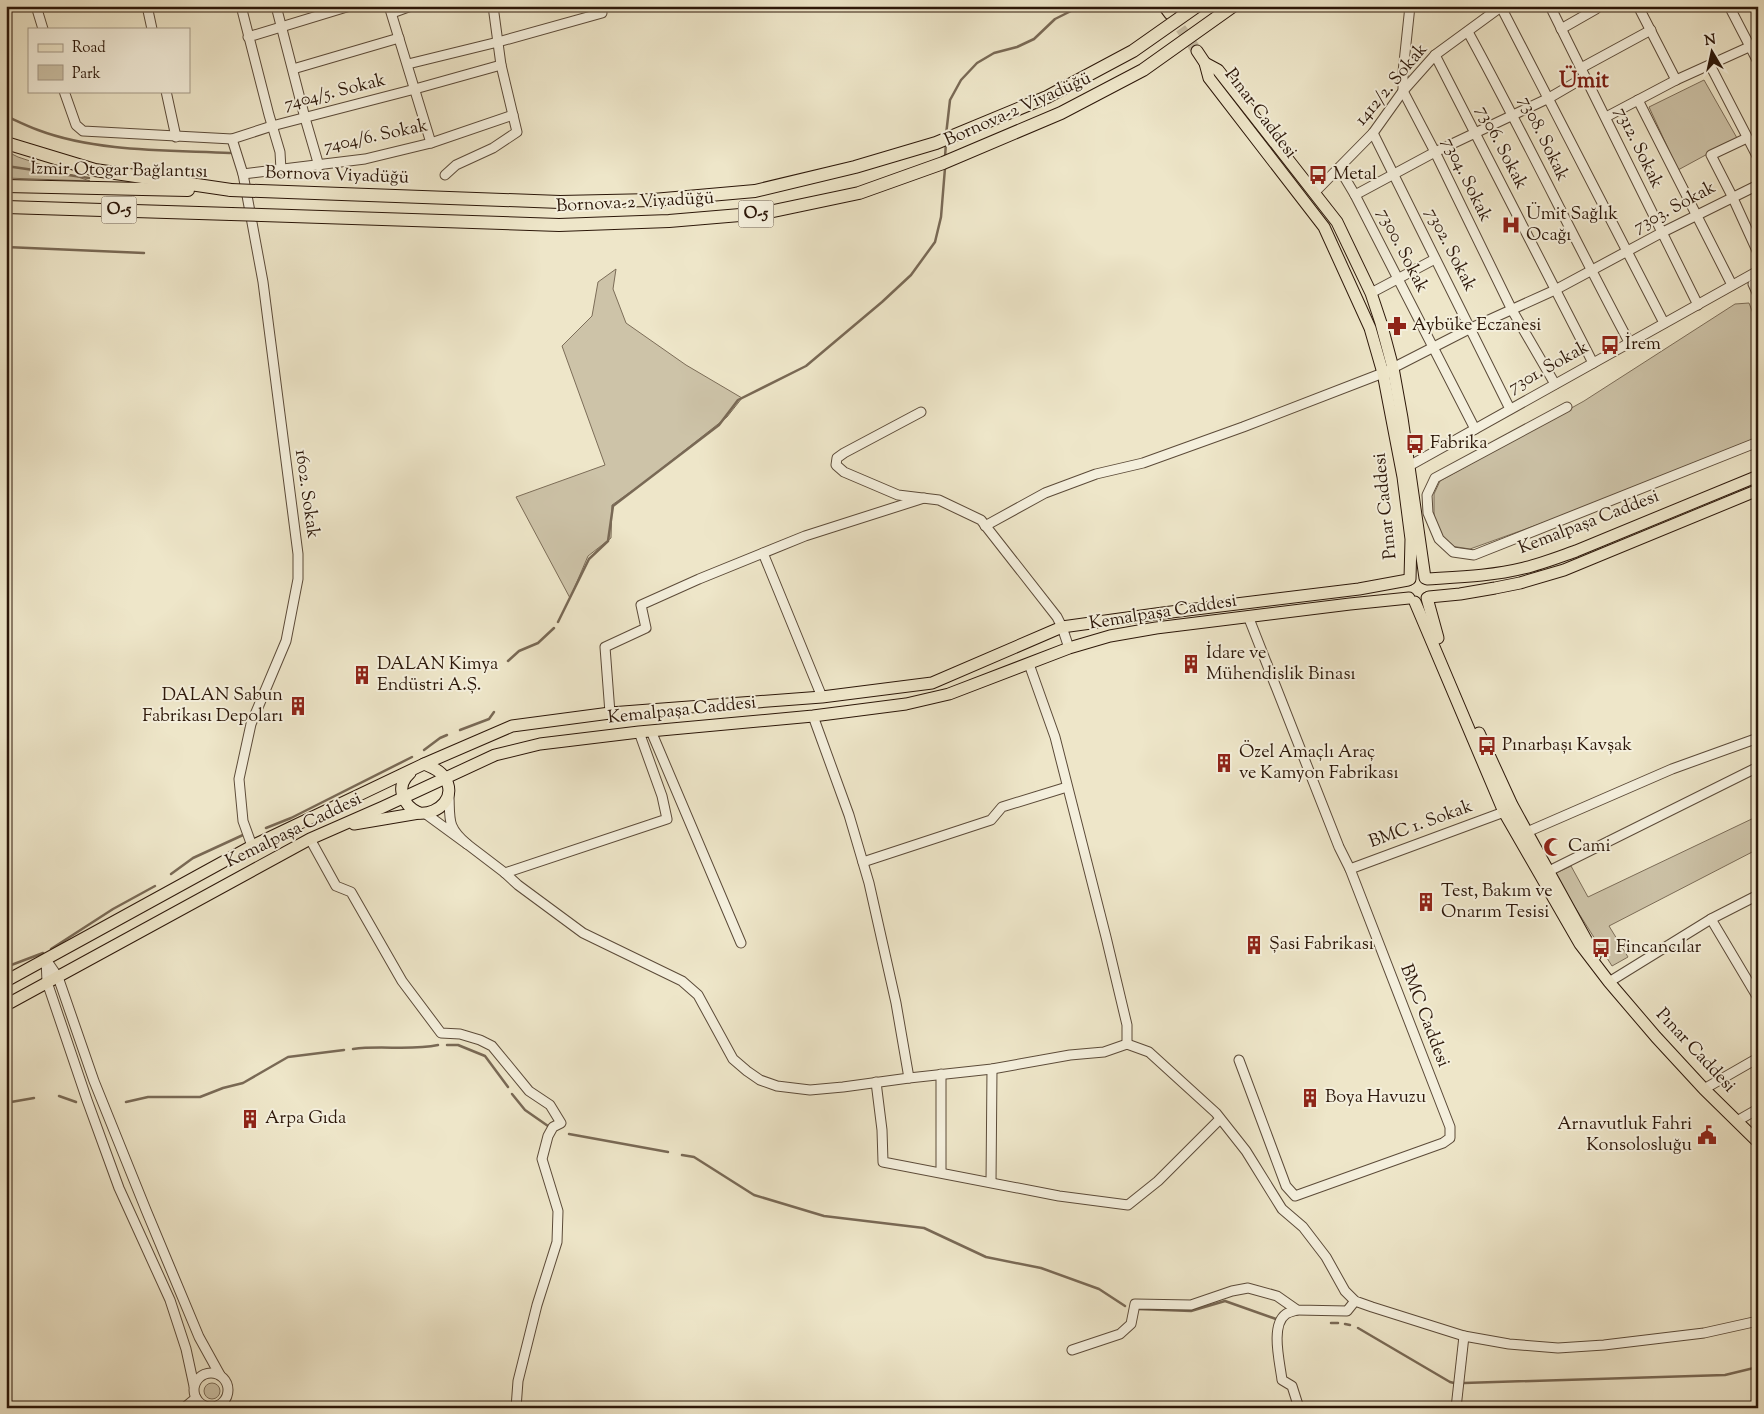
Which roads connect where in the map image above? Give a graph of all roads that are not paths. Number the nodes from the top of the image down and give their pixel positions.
1 (36, 6) edge
2 (147, 6) edge
3 (240, 6) edge
4 (276, 6) edge
5 (350, 6) edge
6 (412, 6) edge
7 (493, 6) edge
8 (1197, 6) edge
9 (1232, 6) edge
10 (1410, 6) edge
11 (1550, 6) edge
12 (1595, 6) edge
13 (1638, 6) edge
14 (1730, 6) edge
15 (1501, 7) edge
16 (602, 8) edge
17 (391, 10) edge
18 (282, 25) junction
19 (43, 28) edge
20 (152, 28) edge
21 (1561, 29) junction
22 (1651, 30) junction
23 (1468, 32) junction
24 (248, 36) junction
25 (399, 38) junction
26 (498, 42) junction
27 (1752, 47) edge
28 (1197, 51) tunnel mouth
29 (1435, 55) junction
30 (1758, 62) edge
31 (1205, 63) junction
32 (408, 64) junction
33 (1710, 64) junction
34 (501, 65) junction
35 (1581, 68) junction
36 (293, 69) junction
37 (1585, 77) junction
38 (1676, 80) junction
39 (415, 90) junction
40 (1403, 91) junction
41 (64, 92) edge
42 (166, 92) edge
43 (1549, 98) junction
44 (1638, 100) junction
45 (513, 115) junction
46 (1514, 115) junction
47 (1606, 117) junction
48 (305, 118) junction
49 (272, 126) junction
50 (1373, 133) junction
51 (1476, 134) junction
52 (176, 136) junction
53 (1747, 138) junction
54 (232, 139) junction
55 (6, 143) edge
56 (431, 143) junction
57 (1436, 152) junction
58 (1758, 158) edge
59 (319, 166) junction
60 (1339, 168) junction
61 (281, 170) junction
62 (243, 174) junction
63 (446, 174) dead end
64 (1394, 175) junction
65 (1758, 184) edge
66 (6, 186) edge
67 (231, 190) junction
68 (1314, 193) junction
69 (1355, 195) junction
70 (1732, 196) junction
71 (443, 197) joint
72 (6, 207) edge
73 (1697, 214) junction
74 (1661, 232) junction
75 (1627, 251) junction
76 (1758, 252) edge
77 (1435, 259) junction
78 (1590, 270) junction
79 (1758, 271) edge
80 (1398, 278) junction
81 (1753, 284) dead end
82 (1732, 285) junction
83 (1554, 290) junction
84 (1371, 293) junction
85 (1758, 295) edge
86 (1698, 305) junction
87 (1512, 310) junction
88 (1664, 323) junction
89 (1471, 328) junction
90 (1628, 342) junction
91 (1434, 348) junction
92 (1593, 362) junction
93 (1388, 370) junction
94 (1555, 384) junction
95 (1567, 407) dead end
96 (1510, 409) junction
97 (921, 412) dead end
98 (1475, 429) junction
99 (1758, 442) edge
100 (1405, 467) junction
101 (1758, 476) edge
102 (1758, 490) edge
103 (924, 498) junction
104 (985, 526) junction
105 (763, 553) junction
106 (1426, 578) junction
107 (1409, 579) junction
108 (1428, 598) junction
109 (1412, 600) junction
110 (1248, 616) junction
111 (1062, 627) junction
112 (1069, 648) junction
113 (1029, 664) junction
114 (822, 697) junction
115 (610, 713) junction
116 (813, 716) junction
117 (652, 731) junction
118 (640, 732) junction
119 (1758, 738) edge
120 (424, 764) junction
121 (1758, 767) edge
122 (413, 770) junction
123 (445, 777) junction
124 (1068, 787) junction
125 (448, 793) junction
126 (402, 798) junction
127 (1504, 812) junction
128 (422, 813) junction
129 (335, 828) junction
130 (1527, 832) junction
131 (310, 839) junction
132 (467, 844) junction
133 (252, 846) junction
134 (863, 862) junction
135 (1350, 869) junction
136 (1549, 871) junction
137 (505, 873) junction
138 (1758, 894) edge
139 (1711, 919) junction
140 (741, 944) dead end
141 (46, 960) junction
142 (52, 979) junction
143 (6, 981) edge
144 (1609, 982) junction
145 (1758, 998) edge
146 (6, 1005) edge
147 (1127, 1044) junction
148 (1758, 1058) edge
149 (1239, 1060) dead end
150 (992, 1069) junction
151 (941, 1074) junction
152 (909, 1078) junction
153 (876, 1082) junction
154 (1704, 1089) junction
155 (1758, 1109) edge
156 (1220, 1119) junction
157 (1737, 1121) junction
158 (1758, 1142) edge
159 (941, 1172) junction
160 (990, 1182) junction
161 (1355, 1301) junction
162 (1297, 1310) junction
163 (1758, 1321) edge
164 (1464, 1336) junction
165 (1072, 1350) dead end
166 (220, 1375) junction
167 (194, 1386) junction
168 (228, 1394) junction
169 (198, 1402) edge
170 (184, 1408) edge
171 (228, 1408) edge
172 (516, 1408) edge
173 (1299, 1408) edge
174 (1456, 1408) edge

1 - 19 street
2 - 20 street
3 - 24 street
4 - 18 street
5 - 18 street
6 - 17 street
7 - 26 street
8 - 71 highway, Bornova-2 Viyadüğü / O-5, bridge
9 - 72 highway, Bornova-2 Viyadüğü / O-5, bridge
10 - 40 street, 7304. Sokak
11 - 21 street, 7312. Sokak
12 - 21 street
13 - 22 street
14 - 27 street
15 - 23 street, 1412/2. Sokak
15 - 43 street
16 - 26 street
17 - 25 street
18 - 24 street
18 - 36 street
21 - 35 street, 7312. Sokak
22 - 35 street
22 - 38 street
23 - 29 street, 1412/2. Sokak
23 - 46 street, 7308. Sokak
24 - 49 street
25 - 32 street
25 - 36 street
26 - 32 street
26 - 34 street
27 - 30 street
27 - 33 street
28 - 31 main road, Pınar Caddesi
29 - 40 street, 1412/2. Sokak
29 - 51 street, 7306. Sokak
31 - 68 main road, Pınar Caddesi
31 - 93 main road, Pınar Caddesi
32 - 39 street
33 - 38 street
33 - 53 street
34 - 39 street, 7404/5. Sokak
34 - 45 street
35 - 37 street, 7312. Sokak
36 - 48 street
37 - 43 street
37 - 47 street, 7312. Sokak
38 - 44 street
39 - 48 street, 7404/5. Sokak
39 - 56 street
40 - 50 street, 1412/2. Sokak
40 - 57 street, 7304. Sokak
41 - 52 street, 7404/5. Sokak
42 - 52 street
43 - 46 street
43 - 75 street
44 - 47 street
44 - 73 street
45 - 56 street, 7404/6. Sokak
45 - 63 street
46 - 51 street
46 - 78 street, 7308. Sokak
47 - 74 street, 7312. Sokak
48 - 49 street, 7404/5. Sokak
48 - 59 street
49 - 54 street, 7404/5. Sokak
49 - 61 street
50 - 60 street, 1412/2. Sokak
50 - 64 street, 7302. Sokak
51 - 57 street
51 - 83 street, 7306. Sokak
52 - 54 street, 7404/5. Sokak
53 - 58 street
53 - 70 street
54 - 62 street, 1602. Sokak
55 - 67 highway
56 - 59 street, 7404/6. Sokak
57 - 64 street
57 - 87 street, 7304. Sokak
59 - 61 street, 7404/6. Sokak
60 - 68 street, 1412/2. Sokak
60 - 69 street, 7300. Sokak
61 - 62 street, 7404/6. Sokak
62 - 133 street, 1602. Sokak
64 - 69 street
64 - 77 street, 7302. Sokak
65 - 70 street, 7303. Sokak
66 - 67 highway, İzmir Otogar Bağlantısı / O-5
67 - 71 highway, Bornova Viyadüğü / O-5, bridge
68 - 84 main road, Pınar Caddesi
69 - 80 street, 7300. Sokak
70 - 73 street, 7303. Sokak
70 - 76 street
73 - 74 street, 7303. Sokak
73 - 82 street
74 - 75 street, 7303. Sokak
74 - 86 street, 7312. Sokak
75 - 78 street, 7303. Sokak
75 - 88 street
77 - 80 street
77 - 89 street, 7302. Sokak
78 - 83 street, 7303. Sokak
78 - 90 street, 7308. Sokak
79 - 82 street, 7301. Sokak
80 - 84 street
80 - 91 street, 7300. Sokak
81 - 85 street
82 - 86 street, 7301. Sokak
83 - 87 street, 7303. Sokak
83 - 92 street, 7306. Sokak
84 - 93 main road, Pınar Caddesi
86 - 88 street, 7301. Sokak
87 - 89 street, 7303. Sokak
87 - 94 street, 7304. Sokak
88 - 90 street, 7301. Sokak
89 - 91 street, 7303. Sokak
89 - 96 street, 7302. Sokak
90 - 92 street, 7301. Sokak
91 - 93 street, 7303. Sokak
91 - 98 street, 7300. Sokak
92 - 94 street, 7301. Sokak
93 - 100 main road, Pınar Caddesi
93 - 104 street, 7303. Sokak
94 - 96 street, 7301. Sokak
95 - 99 street
96 - 98 street, 7301. Sokak
97 - 103 street
98 - 100 street, 7301. Sokak
100 - 106 main road, Pınar Caddesi
100 - 107 main road, Pınar Caddesi
101 - 106 main road, Kemalpaşa Caddesi
102 - 108 main road, Kemalpaşa Caddesi
103 - 104 street
103 - 105 street
104 - 111 street
105 - 114 street
105 - 115 street
106 - 107 main road, Kemalpaşa Caddesi
106 - 108 main road
107 - 109 main road
107 - 111 main road, Kemalpaşa Caddesi
108 - 109 main road, Kemalpaşa Caddesi
108 - 130 main road, Pınar Caddesi
109 - 110 main road, Kemalpaşa Caddesi
109 - 127 main road, Pınar Caddesi
110 - 112 main road, Kemalpaşa Caddesi
110 - 135 street, BMC Caddesi
111 - 112 street
111 - 114 main road, Kemalpaşa Caddesi
112 - 113 main road, Kemalpaşa Caddesi
113 - 116 main road, Kemalpaşa Caddesi
113 - 124 street
114 - 115 main road, Kemalpaşa Caddesi
115 - 120 main road, Kemalpaşa Caddesi
116 - 117 main road, Kemalpaşa Caddesi
116 - 134 street
117 - 118 main road, Kemalpaşa Caddesi
117 - 140 street
118 - 123 main road, Kemalpaşa Caddesi
118 - 137 street
119 - 130 street
120 - 122 main road, Kemalpaşa Caddesi
120 - 123 main road
121 - 136 street
122 - 126 main road
122 - 133 main road, Kemalpaşa Caddesi
123 - 125 main road
123 - 126 main road, Kemalpaşa Caddesi
124 - 134 street
124 - 147 street
125 - 128 main road
125 - 132 street
126 - 128 main road
126 - 129 main road, Kemalpaşa Caddesi
127 - 135 street, BMC 1. Sokak
127 - 144 main road, Pınar Caddesi
128 - 129 main road
128 - 132 street
129 - 131 main road, Kemalpaşa Caddesi
130 - 136 main road, Pınar Caddesi
131 - 142 main road, Kemalpaşa Caddesi
131 - 172 street
132 - 137 street
133 - 141 main road, Kemalpaşa Caddesi
134 - 152 street
135 - 149 street, BMC Caddesi
136 - 144 main road, Pınar Caddesi
137 - 153 street
138 - 139 street
139 - 144 street
139 - 145 street
141 - 142 street
141 - 143 main road, Kemalpaşa Caddesi
142 - 146 main road, Kemalpaşa Caddesi
142 - 166 street
142 - 167 street
144 - 154 main road, Pınar Caddesi
147 - 150 street
147 - 156 street
148 - 154 street
150 - 151 street
150 - 160 street
151 - 152 street
151 - 159 street
152 - 153 street
153 - 159 street
154 - 157 main road, Pınar Caddesi
155 - 157 street
156 - 160 street
156 - 161 street
157 - 158 main road, Pınar Caddesi
159 - 160 street
161 - 162 street
161 - 164 street
162 - 165 street
162 - 173 street
163 - 164 street
164 - 174 street
166 - 167 street
166 - 168 street
167 - 169 street
168 - 169 street
168 - 171 street
169 - 170 street

